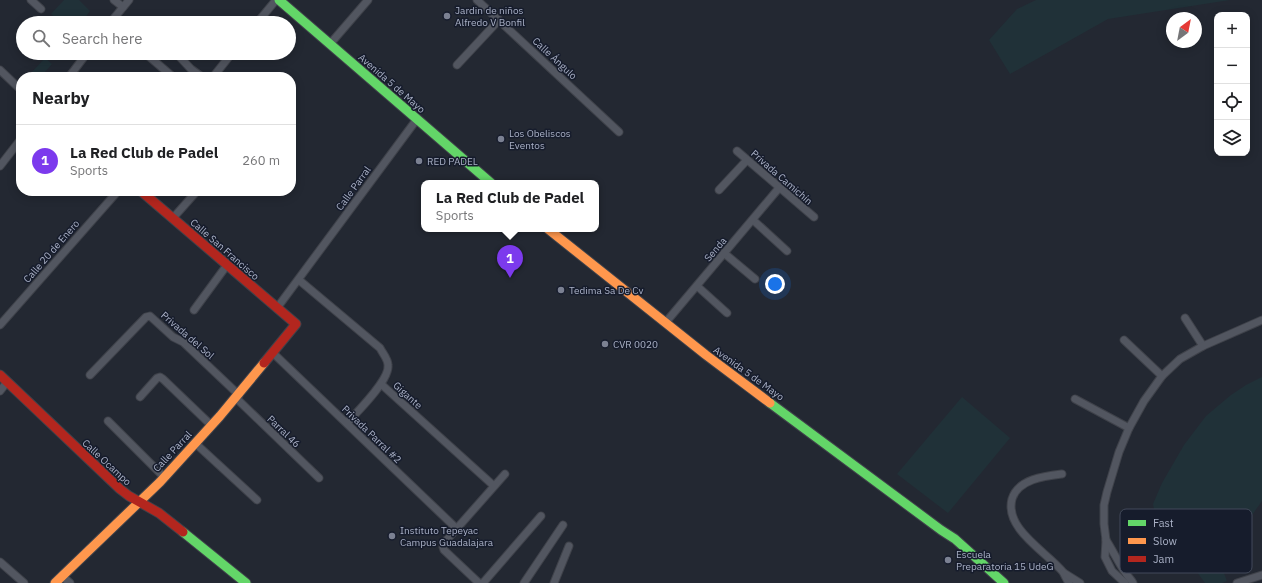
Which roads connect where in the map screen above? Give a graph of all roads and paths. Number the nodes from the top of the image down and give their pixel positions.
1 (31, 0) edge
2 (114, 0) edge
3 (129, 0) edge
4 (278, 0) edge
5 (368, 0) edge
6 (477, 0) edge
7 (122, 7) junction
8 (40, 9) dead end
9 (115, 16) edge
10 (263, 16) edge
11 (499, 20) junction
12 (330, 44) junction
13 (82, 60) edge
14 (153, 60) edge
15 (183, 60) edge
16 (226, 60) edge
17 (457, 65) dead end
18 (0, 70) edge
19 (73, 72) edge
20 (167, 72) edge
21 (195, 72) edge
22 (217, 72) edge
23 (16, 85) edge
24 (417, 119) junction
25 (619, 132) dead end
26 (16, 145) edge
27 (737, 151) dead end
28 (747, 160) junction
29 (0, 166) edge
30 (488, 180) edge
31 (779, 188) junction
32 (719, 190) dead end
33 (114, 196) edge
34 (147, 196) edge
35 (193, 196) edge
36 (814, 217) dead end
37 (173, 218) junction
38 (753, 220) junction
39 (552, 232) edge
40 (787, 252) dead end
41 (724, 253) junction
42 (227, 265) junction
43 (299, 280) junction
44 (755, 280) dead end
45 (697, 286) junction
46 (277, 308) junction
47 (194, 310) dead end
48 (727, 313) dead end
49 (1185, 318) dead end
50 (1262, 320) edge
51 (666, 322) junction
52 (296, 324) joint
53 (0, 325) edge
54 (1124, 340) dead end
55 (1202, 346) junction
56 (273, 354) junction
57 (0, 375) edge
58 (90, 375) dead end
59 (1162, 376) junction
60 (7, 382) junction
61 (381, 384) junction
62 (0, 391) edge
63 (237, 396) junction
64 (140, 397) dead end
65 (1075, 399) dead end
66 (108, 422) dead end
67 (347, 424) junction
68 (211, 425) junction
69 (1129, 428) junction
70 (196, 442) junction
71 (505, 474) dead end
72 (1062, 474) dead end
73 (164, 477) junction
74 (319, 478) dead end
75 (494, 486) junction
76 (257, 500) dead end
77 (139, 503) junction
78 (541, 516) dead end
79 (563, 525) dead end
80 (457, 529) junction
81 (941, 530) junction
82 (1106, 540) junction
83 (569, 546) dead end
84 (0, 562) edge
85 (1120, 568) edge
86 (1062, 572) junction
87 (1262, 575) edge
88 (62, 576) junction
89 (1125, 580) edge
90 (24, 583) edge
91 (55, 583) edge
92 (70, 583) edge
93 (246, 583) edge
94 (479, 583) edge
95 (483, 583) edge
96 (524, 583) edge
97 (554, 583) edge
98 (996, 583) edge
99 (1004, 583) edge
100 (1069, 583) edge
101 (1080, 583) edge
102 (1237, 583) edge

1 - 8 street
2 - 7 street
3 - 7 street
4 - 10 street
4 - 12 main road, Avenida 5 de Mayo
5 - 12 street
6 - 11 street, Calle Ángulo
7 - 9 street
11 - 17 street
11 - 25 street, Calle Ángulo
12 - 24 main road, Avenida 5 de Mayo
13 - 19 street
14 - 20 street
15 - 21 street
16 - 22 street
18 - 23 street
24 - 30 main road, Avenida 5 de Mayo
24 - 43 street, Calle Parral
26 - 29 street
27 - 28 street, Privada Camichín
28 - 31 street, Privada Camichín
28 - 32 street
31 - 36 street, Privada Camichín
31 - 38 street, Senda
33 - 53 street, Calle 20 de Enero
34 - 37 main road, Calle San Francisco
35 - 37 street
37 - 42 main road, Calle San Francisco
38 - 40 street
38 - 41 street, Senda
39 - 51 main road, Avenida 5 de Mayo
41 - 44 street
41 - 45 street, Senda
42 - 46 main road, Calle San Francisco
42 - 47 street
43 - 46 street, Calle Parral
43 - 61 street, Gigante
45 - 48 street
45 - 51 street, Senda
46 - 52 main road, Calle San Francisco
49 - 55 street
50 - 55 street
51 - 81 main road, Avenida 5 de Mayo
52 - 56 main road, Calle Parral
54 - 59 street
55 - 59 street
56 - 63 main road, Calle Parral
56 - 67 street, Privada Parral #2
57 - 60 main road, Calle Ocampo
58 - 63 street, Privada del Sol
59 - 69 street
60 - 62 street
60 - 77 main road, Calle Ocampo
61 - 67 street
61 - 75 street, Gigante
63 - 68 main road, Calle Parral
63 - 74 street, Parral 46
64 - 68 street
65 - 69 street
66 - 73 street
67 - 80 street, Privada Parral #2
68 - 70 main road, Calle Parral
69 - 82 street
70 - 73 main road, Calle Parral
70 - 76 street
71 - 75 street
72 - 86 street
73 - 77 main road, Calle Parral
75 - 80 street
77 - 88 main road, Calle Parral
77 - 93 main road, Calle Ocampo
78 - 95 street
79 - 96 street
80 - 94 street
81 - 98 main road, Avenida 5 de Mayo
81 - 99 main road, Avenida 5 de Mayo
82 - 85 street
82 - 89 street
83 - 97 street
84 - 90 street
86 - 100 street
86 - 101 street
87 - 102 street
88 - 91 main road, Calle Parral
88 - 92 street

